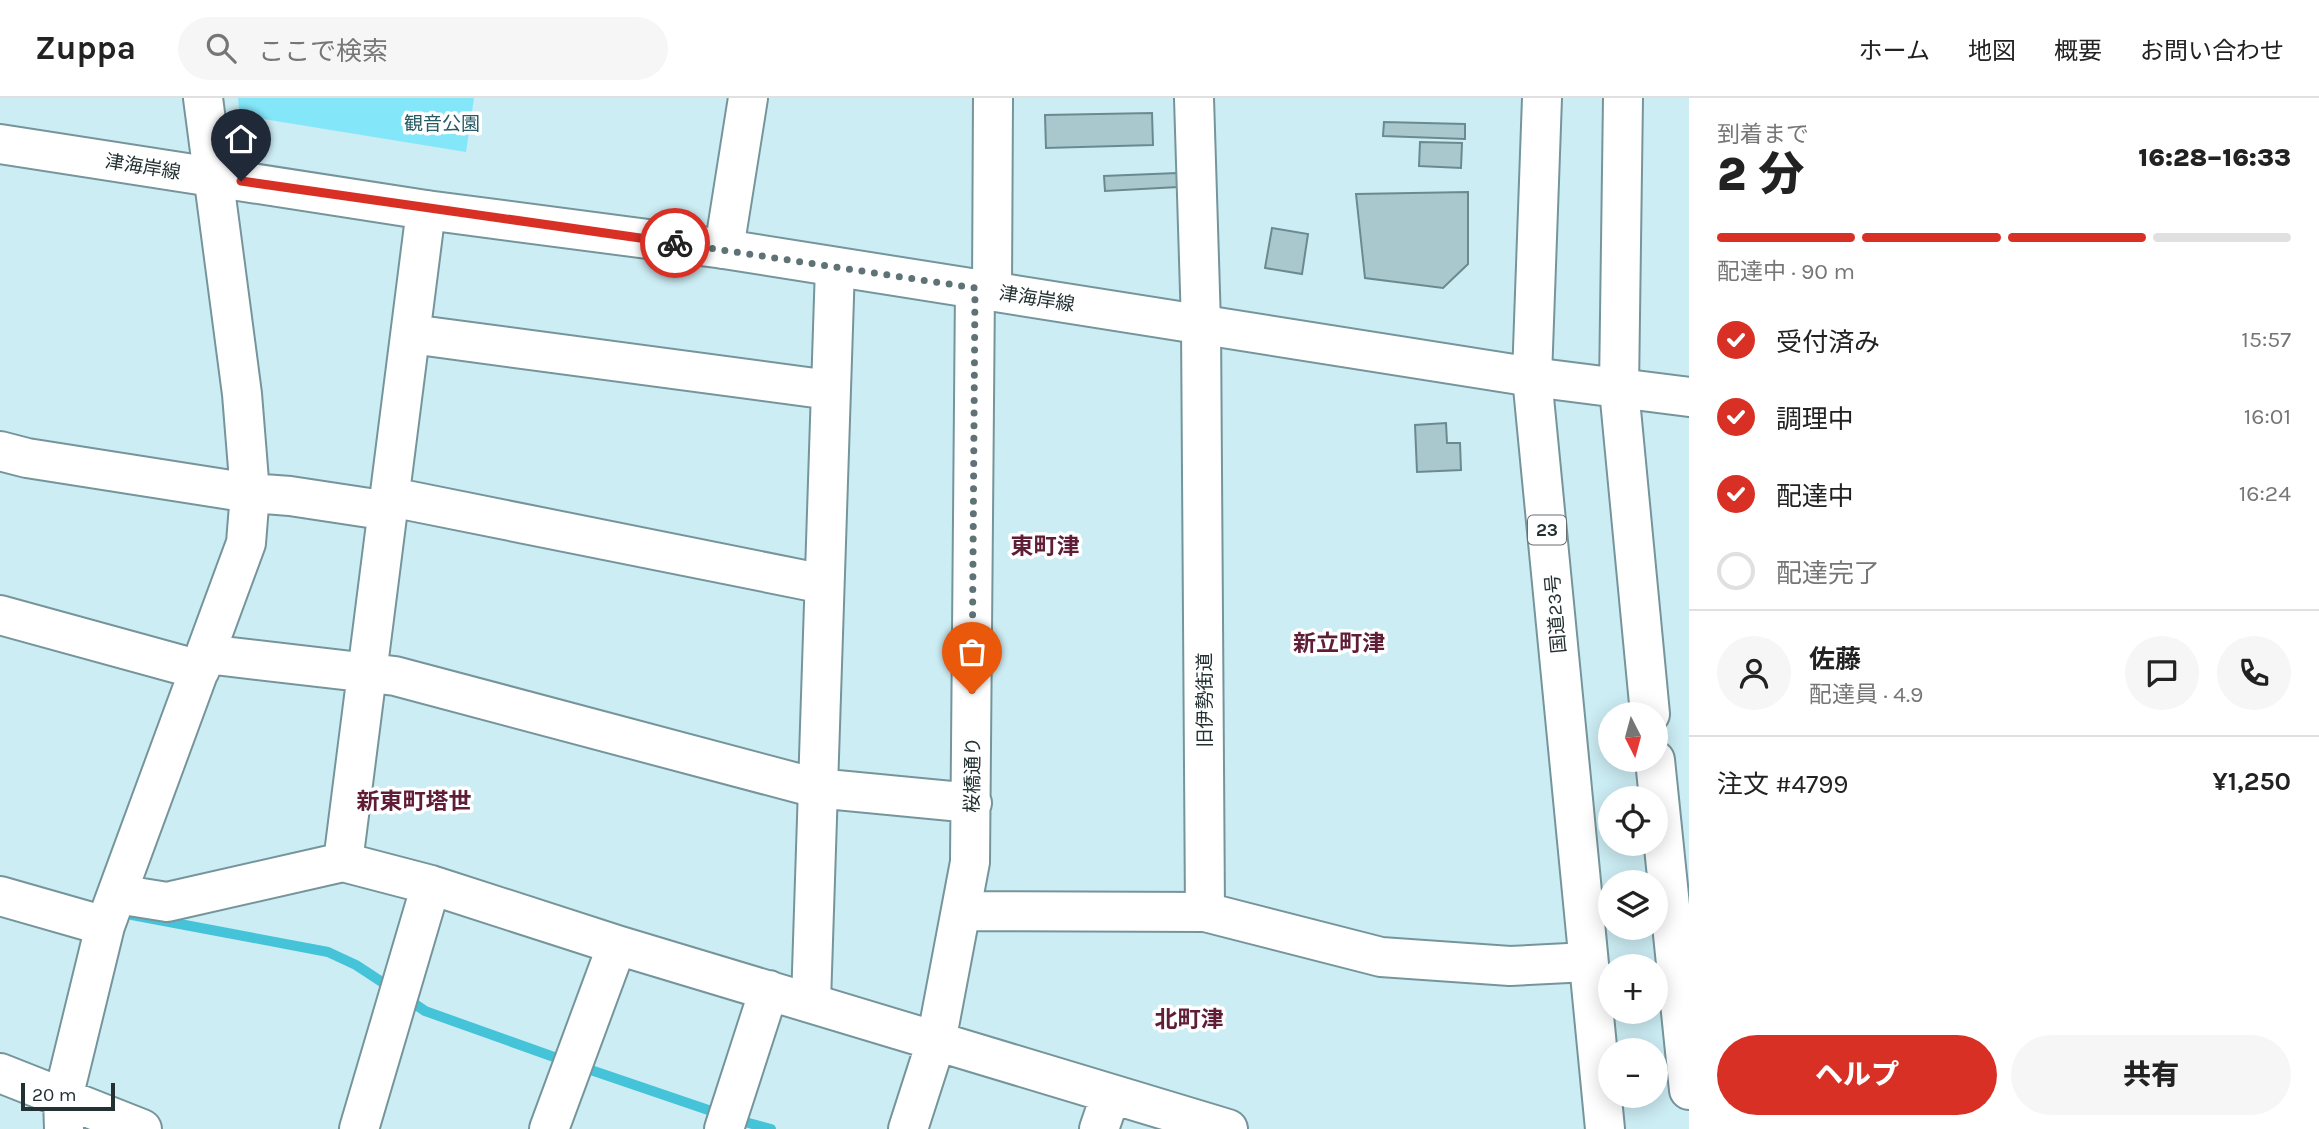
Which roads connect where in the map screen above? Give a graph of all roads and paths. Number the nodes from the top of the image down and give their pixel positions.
1 (203, 98) edge
2 (748, 98) edge
3 (993, 98) edge
4 (1194, 98) edge
5 (1542, 98) edge
6 (1623, 98) edge
7 (0, 144) edge
8 (215, 177) junction
9 (426, 210) junction
10 (724, 249) junction
11 (835, 267) junction
12 (983, 289) junction
13 (1202, 324) junction
14 (411, 334) junction
15 (1532, 377) junction
16 (1619, 389) junction
17 (830, 390) junction
18 (1689, 397) edge
19 (0, 451) edge
20 (250, 493) junction
21 (390, 504) junction
22 (824, 584) junction
23 (0, 615) edge
24 (203, 662) junction
25 (367, 673) junction
26 (1649, 702) edge
27 (1656, 772) edge
28 (816, 788) junction
29 (972, 803) junction
30 (343, 862) junction
31 (431, 885) junction
32 (0, 896) edge
33 (111, 910) junction
34 (961, 911) junction
35 (1205, 912) junction
36 (617, 945) junction
37 (1588, 962) junction
38 (769, 990) junction
39 (811, 1002) junction
40 (936, 1042) junction
41 (0, 1073) edge
42 (1689, 1090) edge
43 (1105, 1111) edge
44 (64, 1113) edge
45 (728, 1117) edge
46 (142, 1129) edge
47 (359, 1129) edge
48 (549, 1129) edge
49 (908, 1129) edge
50 (1228, 1129) edge
51 (1605, 1129) edge

1 - 8 main road
2 - 10 main road
3 - 12 main road, 桜橋通り
4 - 13 main road, 旧伊勢街道
5 - 15 main road, 国道23号 / 23
6 - 16 main road
7 - 8 main road, 津海岸線
8 - 9 main road, 津海岸線
8 - 20 main road
9 - 10 main road, 津海岸線
9 - 14 main road
10 - 11 main road, 津海岸線
11 - 12 main road, 津海岸線
11 - 17 main road
12 - 13 main road, 津海岸線
12 - 29 main road, 桜橋通り
13 - 15 main road, 津海岸線
13 - 35 main road, 旧伊勢街道
14 - 17 main road
14 - 21 main road
15 - 16 main road, 津海岸線
15 - 37 main road, 国道23号 / 23
16 - 18 main road, 津海岸線
16 - 26 main road
17 - 22 main road
19 - 20 main road
20 - 21 main road
20 - 24 main road
21 - 22 main road
21 - 25 main road
22 - 28 main road
23 - 24 main road
24 - 25 main road
24 - 33 main road
25 - 28 main road
25 - 30 main road
27 - 42 main road
28 - 29 main road
28 - 39 main road
29 - 34 main road, 桜橋通り
30 - 31 main road
30 - 33 main road
31 - 36 main road
31 - 47 main road
32 - 33 main road
33 - 44 main road
34 - 35 main road
34 - 40 main road, 桜橋通り
35 - 37 main road
36 - 38 main road
36 - 48 main road
37 - 51 main road, 国道23号 / 23
38 - 39 main road
38 - 45 main road
39 - 40 main road
40 - 43 main road
40 - 49 main road, 桜橋通り
41 - 44 main road
43 - 50 main road
44 - 46 main road

